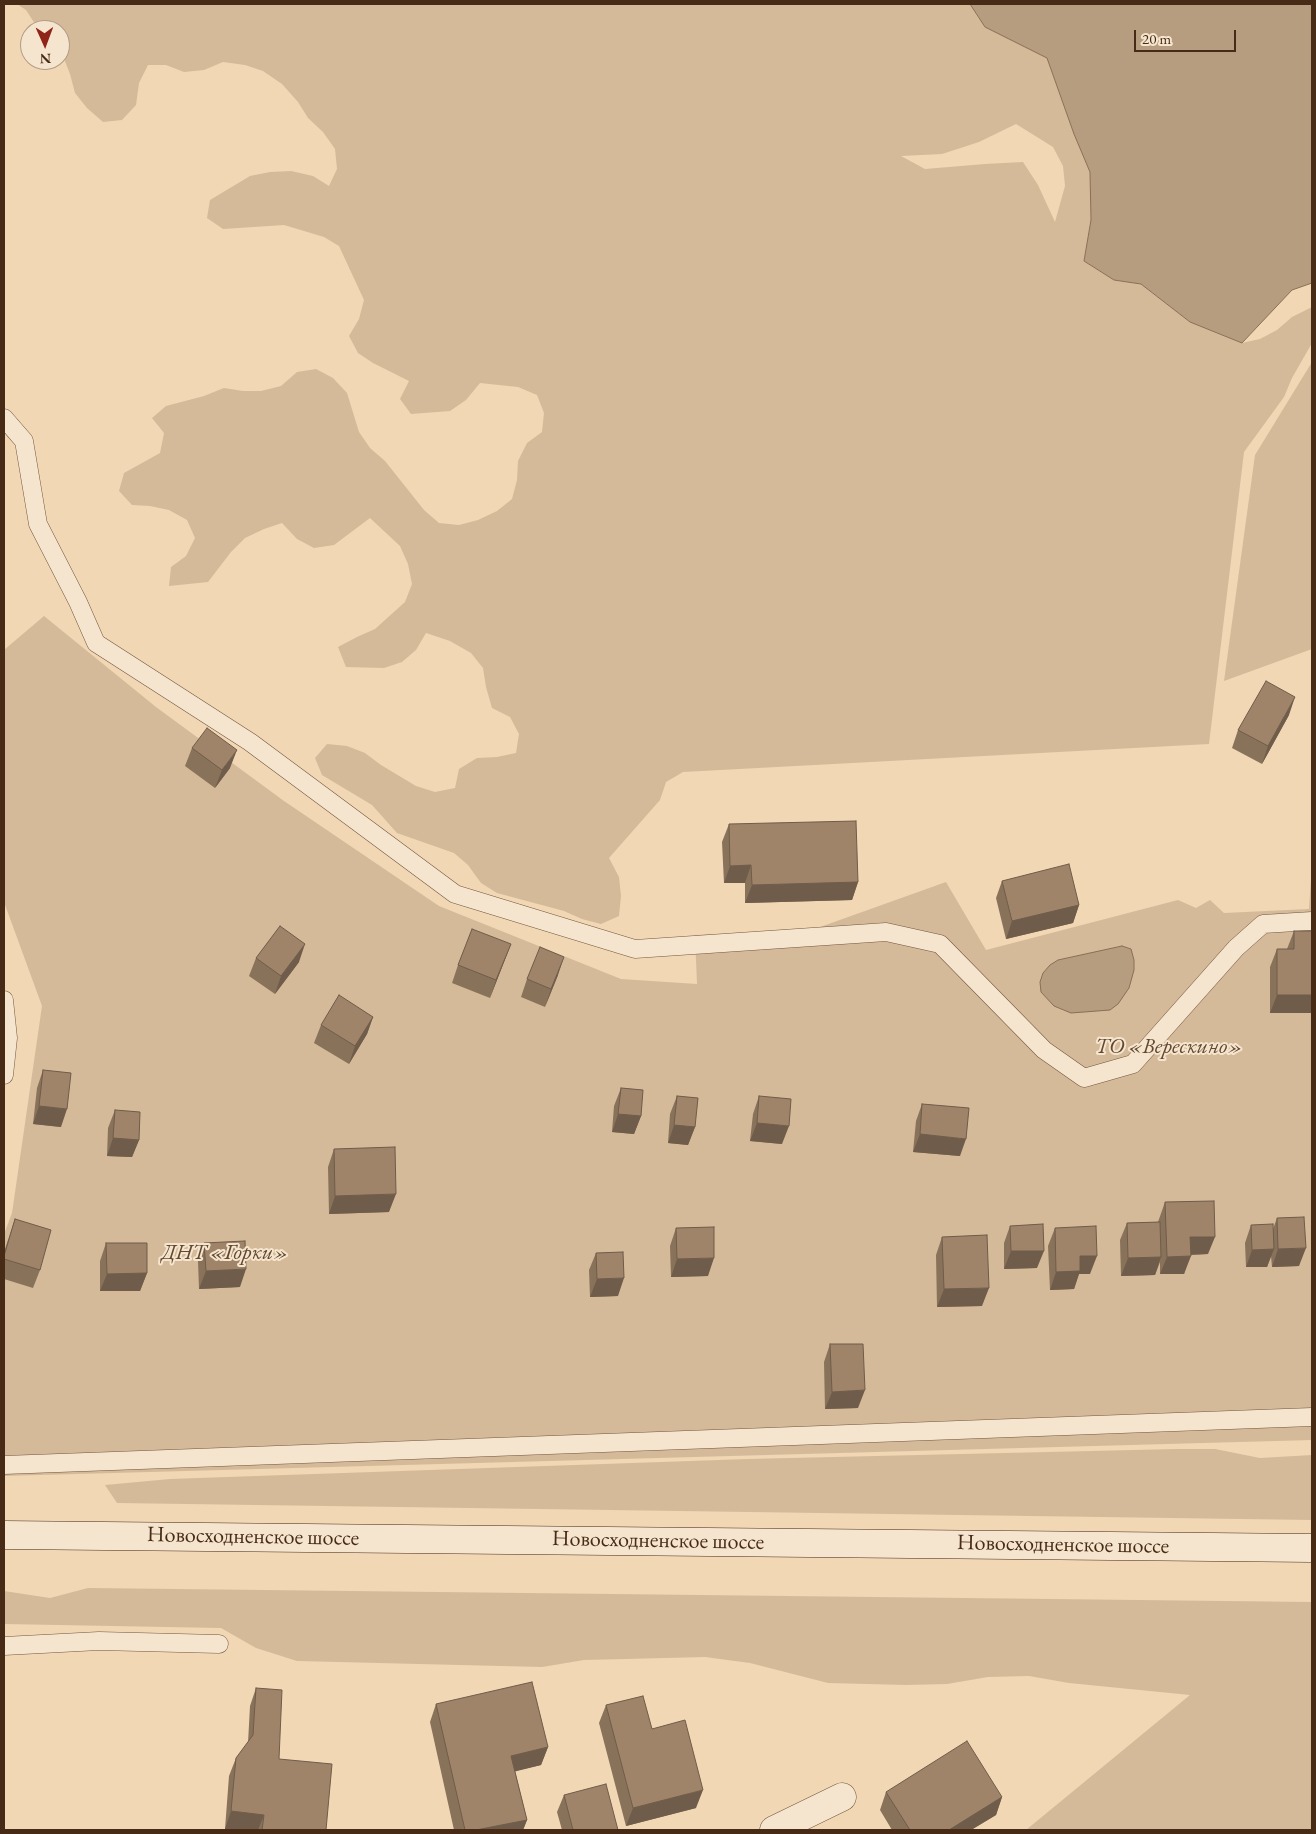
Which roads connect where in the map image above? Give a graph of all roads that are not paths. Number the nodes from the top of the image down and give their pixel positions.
1 (4, 418) edge
2 (1312, 921) edge
3 (4, 1000) edge
4 (4, 1075) edge
5 (1312, 1417) edge
6 (4, 1465) edge
7 (4, 1534) edge
8 (1312, 1548) edge
9 (219, 1644) dead end
10 (4, 1646) edge
11 (842, 1797) dead end
12 (774, 1830) edge

1 - 2 lane
3 - 4 lane
5 - 6 lane
7 - 8 main road, Новосходненское шоссе
9 - 10 lane
11 - 12 main road

